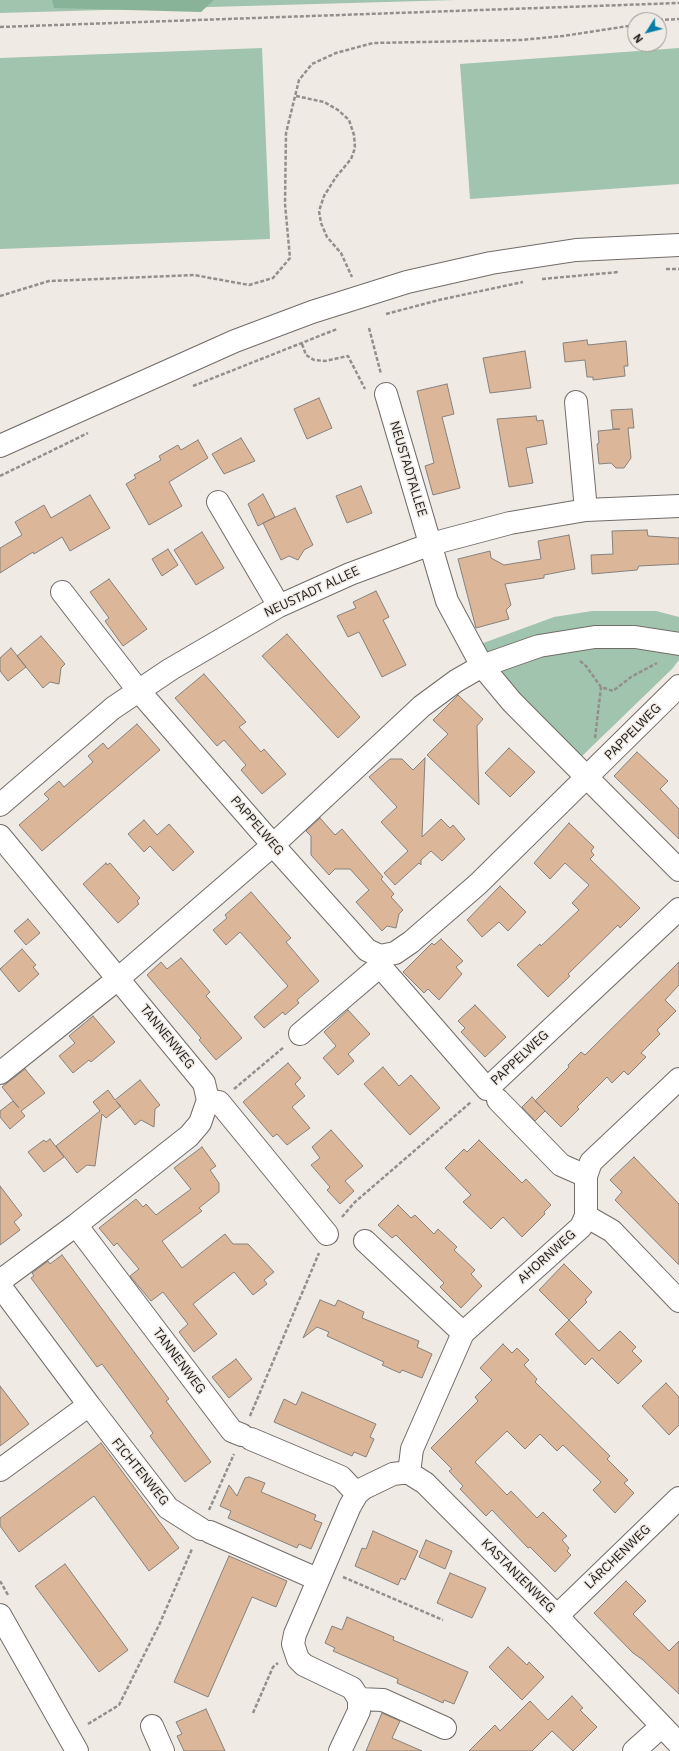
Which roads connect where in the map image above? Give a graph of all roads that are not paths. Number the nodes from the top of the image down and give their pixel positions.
1 (679, 245) edge
2 (386, 394) road end
3 (576, 402) dead end
4 (0, 446) edge
5 (218, 502) dead end
6 (679, 506) edge
7 (586, 510) junction
8 (431, 544) junction
9 (62, 592) dead end
10 (279, 606) junction
11 (679, 644) edge
12 (482, 666) junction
13 (679, 686) edge
14 (138, 690) junction
15 (594, 770) junction
16 (0, 805) edge
17 (0, 836) edge
18 (274, 845) junction
19 (679, 870) edge
20 (679, 909) edge
21 (380, 961) junction
22 (119, 978) junction
23 (300, 1034) road end
24 (0, 1073) edge
25 (679, 1079) edge
26 (492, 1094) junction
27 (213, 1101) junction
28 (586, 1176) junction
29 (586, 1216) junction
30 (76, 1225) junction
31 (328, 1234) road end
32 (365, 1241) dead end
33 (0, 1281) edge
34 (0, 1286) edge
35 (679, 1301) edge
36 (463, 1333) junction
37 (89, 1405) junction
38 (0, 1470) edge
39 (409, 1473) junction
40 (358, 1494) junction
41 (679, 1498) edge
42 (320, 1574) junction
43 (0, 1615) edge
44 (557, 1616) junction
45 (359, 1699) junction
46 (152, 1726) dead end
47 (662, 1726) junction
48 (445, 1728) dead end
49 (679, 1744) edge
50 (77, 1751) edge
51 (163, 1751) edge
52 (340, 1751) edge
53 (634, 1751) edge

1 - 4 street
2 - 8 street, NEUSTADTALLEE
3 - 7 street
5 - 10 street
6 - 7 street, NEUSTADT ALLEE
7 - 8 street, NEUSTADT ALLEE
8 - 10 street, NEUSTADT ALLEE
8 - 12 street
9 - 14 street, PAPPELWEG
10 - 14 street, NEUSTADT ALLEE
11 - 12 street
12 - 15 street
12 - 18 street
13 - 15 street, PAPPELWEG
14 - 16 street, NEUSTADT ALLEE
14 - 18 street, PAPPELWEG
15 - 19 street
15 - 21 street, PAPPELWEG
17 - 22 street, TANNENWEG
18 - 21 street, PAPPELWEG
18 - 22 street
20 - 26 street, PAPPELWEG
21 - 23 street
21 - 26 street, PAPPELWEG
22 - 24 street
22 - 27 street, TANNENWEG
25 - 28 street
26 - 28 street
27 - 30 street
27 - 31 street
28 - 29 street
29 - 35 street
29 - 36 street, AHORNWEG
30 - 33 street
30 - 40 street, TANNENWEG
32 - 36 street
34 - 37 street, FICHTENWEG
36 - 39 street, AHORNWEG
37 - 38 street
37 - 42 street, FICHTENWEG
39 - 40 street
39 - 44 street, KASTANIENWEG
40 - 42 street
41 - 44 street, LÄRCHENWEG
42 - 45 street
43 - 50 street
44 - 47 street, KASTANIENWEG
45 - 48 street
45 - 52 street
46 - 51 street
47 - 49 street, KASTANIENWEG
47 - 53 street

